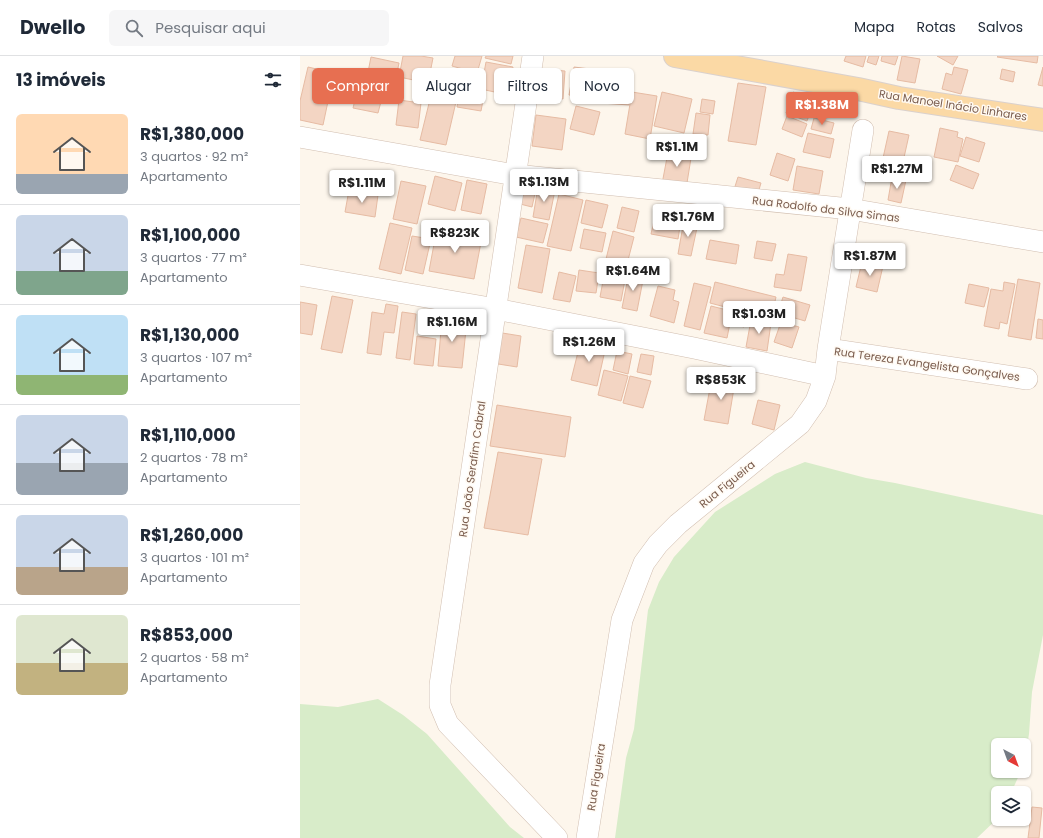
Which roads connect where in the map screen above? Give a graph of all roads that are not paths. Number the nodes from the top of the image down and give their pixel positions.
1 (533, 56) edge
2 (675, 56) edge
3 (1043, 120) edge
4 (863, 130) dead end
5 (300, 137) edge
6 (515, 175) junction
7 (850, 209) junction
8 (1043, 242) edge
9 (300, 276) edge
10 (496, 309) junction
11 (828, 349) junction
12 (825, 376) junction
13 (1027, 378) dead end
14 (557, 838) edge
15 (587, 838) edge

1 - 6 street, Rua João Serafim Cabral
2 - 3 main road, Rua Manoel Inácio Linhares
4 - 7 street, Rua Figueira
5 - 6 street, Rua Rodolfo da Silva Simas
6 - 7 street, Rua Rodolfo da Silva Simas
6 - 10 street, Rua João Serafim Cabral
7 - 8 street, Rua Rodolfo da Silva Simas
7 - 11 street, Rua Figueira
9 - 10 street
10 - 12 street
10 - 14 street, Rua João Serafim Cabral
11 - 12 street, Rua Figueira
11 - 13 street, Rua Tereza Evangelista Gonçalves
12 - 15 street, Rua Figueira

